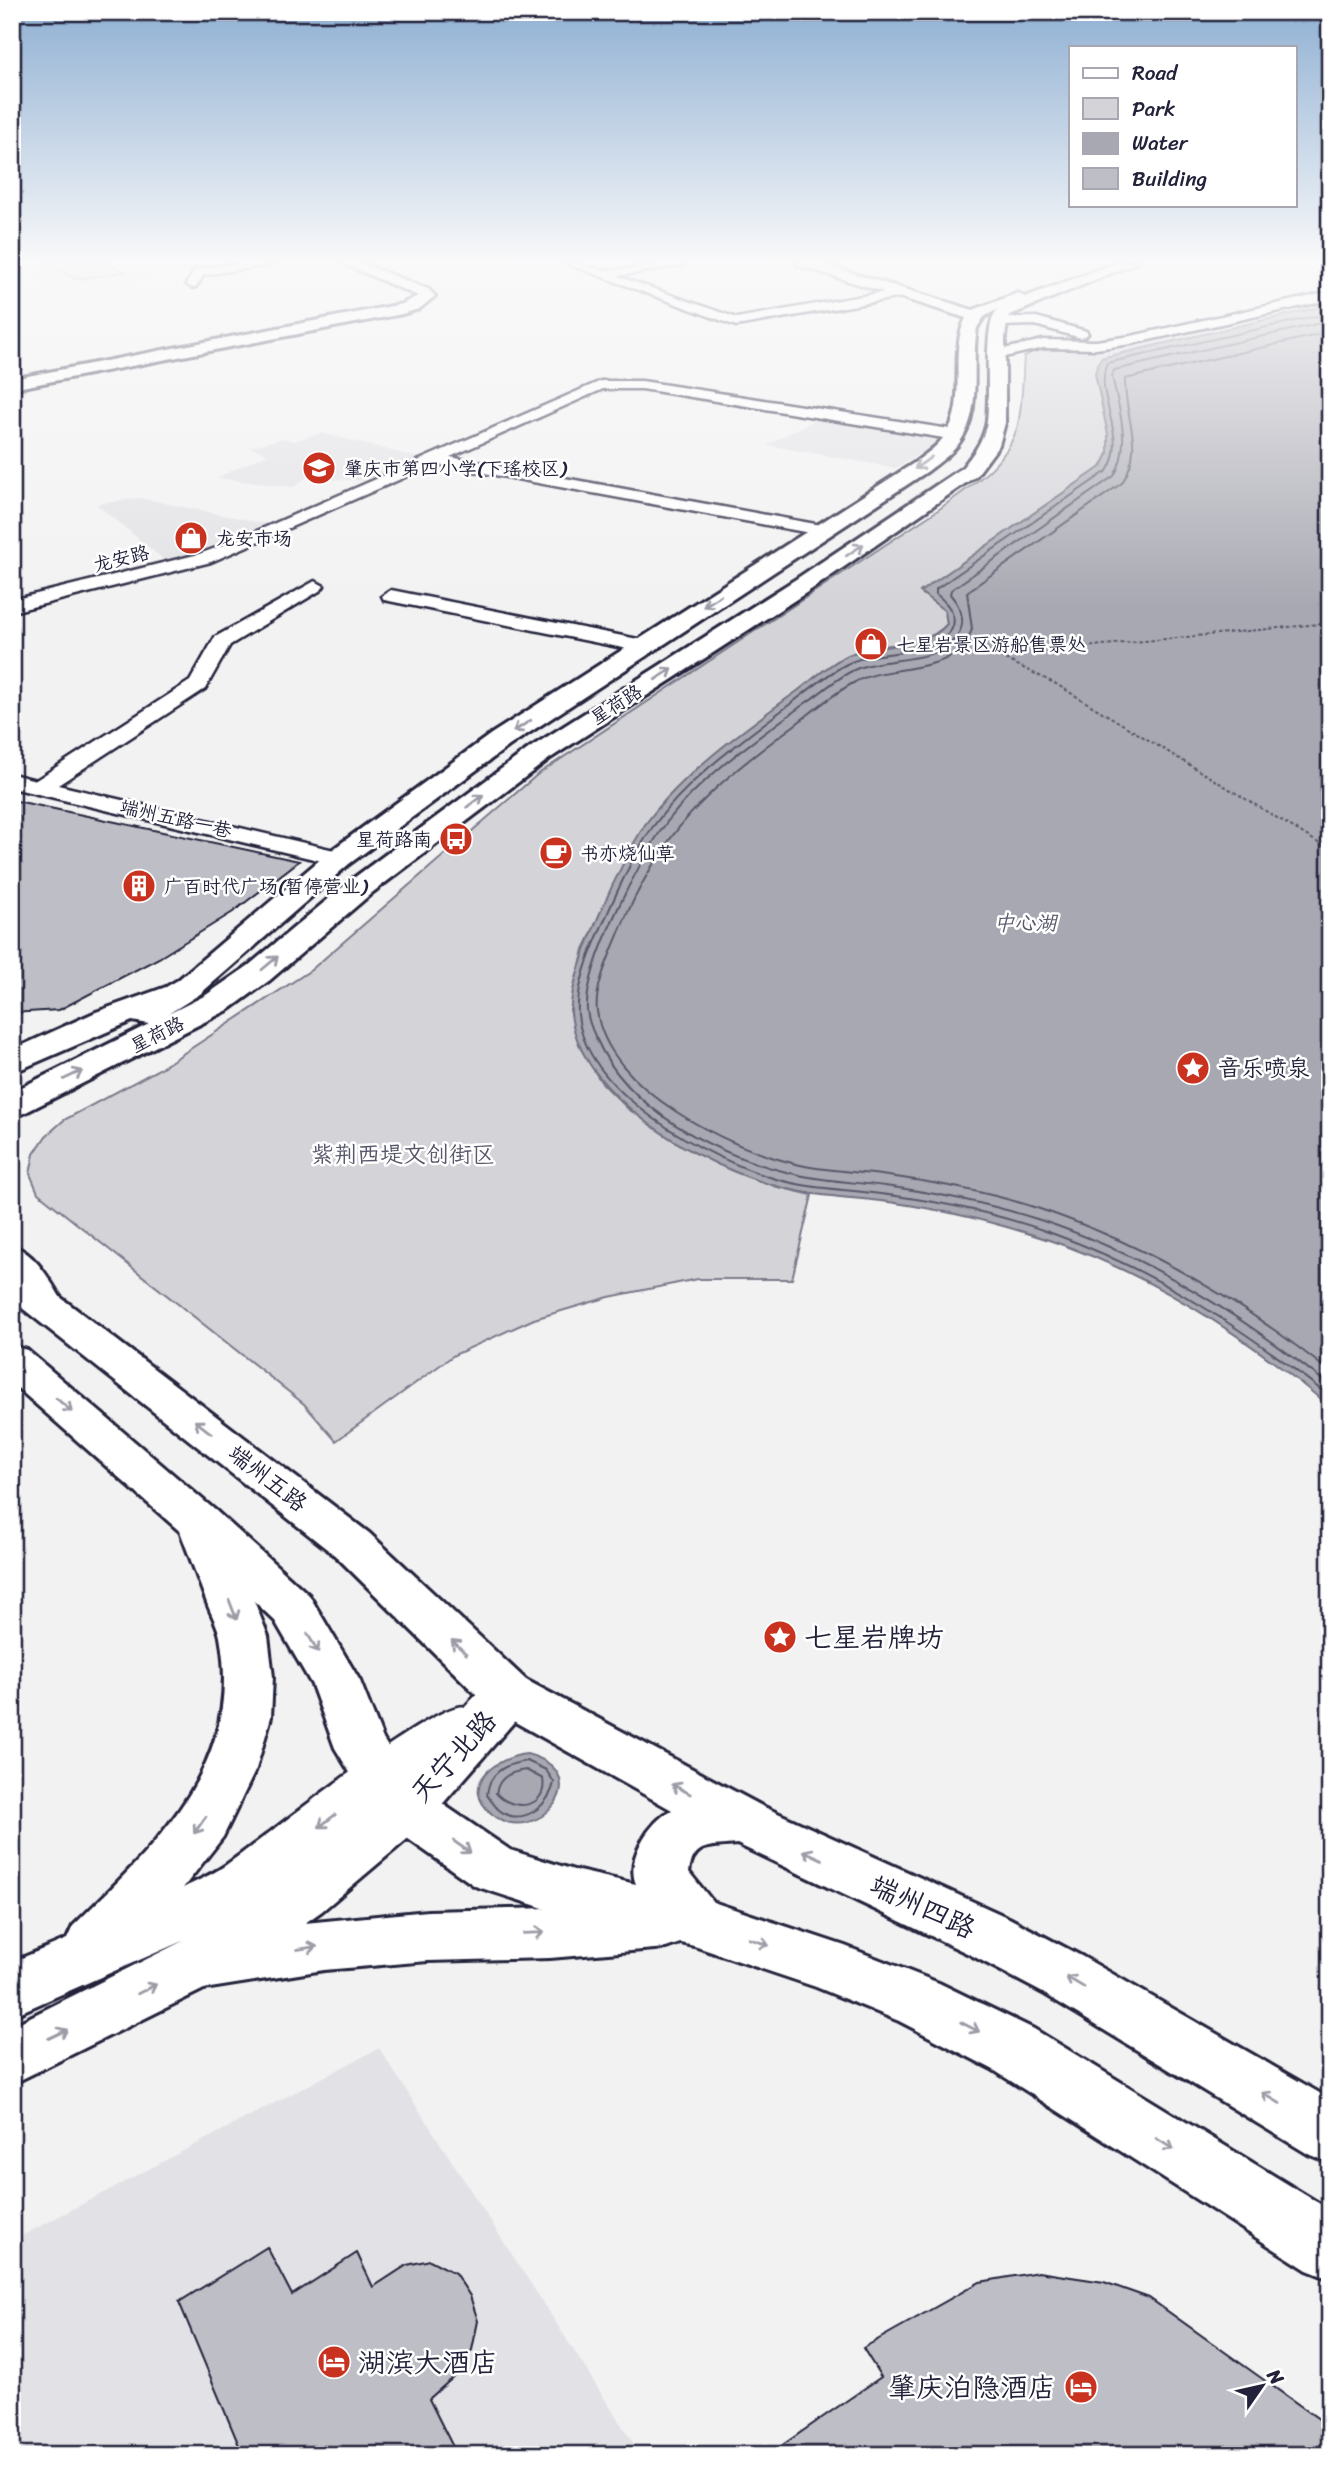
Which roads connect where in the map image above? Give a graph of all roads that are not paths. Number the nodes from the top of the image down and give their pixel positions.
1 (48, 377) edge
2 (971, 377) edge
3 (992, 377) edge
4 (12, 384) edge
5 (956, 436) junction
6 (433, 458) junction
7 (880, 491) junction
8 (929, 499) junction
9 (821, 530) junction
10 (753, 574) junction
11 (804, 584) junction
12 (315, 586) dead end
13 (391, 596) dead end
14 (12, 606) edge
15 (643, 646) junction
16 (12, 781) edge
17 (40, 787) junction
18 (339, 858) junction
19 (189, 987) junction
20 (12, 1063) edge
21 (12, 1079) edge
22 (12, 1106) edge
23 (12, 1258) edge
24 (28, 1291) edge
25 (12, 1360) edge
26 (200, 1523) junction
27 (508, 1694) junction
28 (393, 1793) junction
29 (741, 1821) junction
30 (694, 1921) junction
31 (79, 1958) junction
32 (191, 1967) junction
33 (12, 1990) edge
34 (12, 2056) edge
35 (1330, 2133) edge
36 (1330, 2246) edge

1 - 4 street
2 - 5 street
3 - 8 street, 星荷路
5 - 6 street, 龙安路
5 -> 7 street, 星荷路
6 - 9 street
6 - 14 street, 龙安路
7 - 8 street
7 - 9 street, 星荷路
11 -> 8 street, 星荷路
9 - 10 street, 星荷路
10 - 11 street
10 -> 15 street, 星荷路
22 -> 11 street, 星荷路
12 - 17 street
13 - 15 street
15 -> 18 street, 星荷路
16 - 17 street, 端州五路一巷
17 - 18 street, 端州五路一巷
18 - 19 street, 星荷路
19 - 20 street
19 - 21 street, 星荷路
23 - 24 street
27 -> 24 street, 端州五路
25 -> 26 street
26 -> 28 street
26 -> 31 street
27 - 28 street, 天宁北路
29 -> 27 street, 端州四路
28 -> 30 street
28 -> 31 street, 天宁北路
28 - 32 street, 天宁北路
29 - 30 street
35 -> 29 street, 端州四路
32 -> 30 street
30 -> 36 street
31 - 33 street, 天宁北路
34 -> 32 street, 天宁北路

